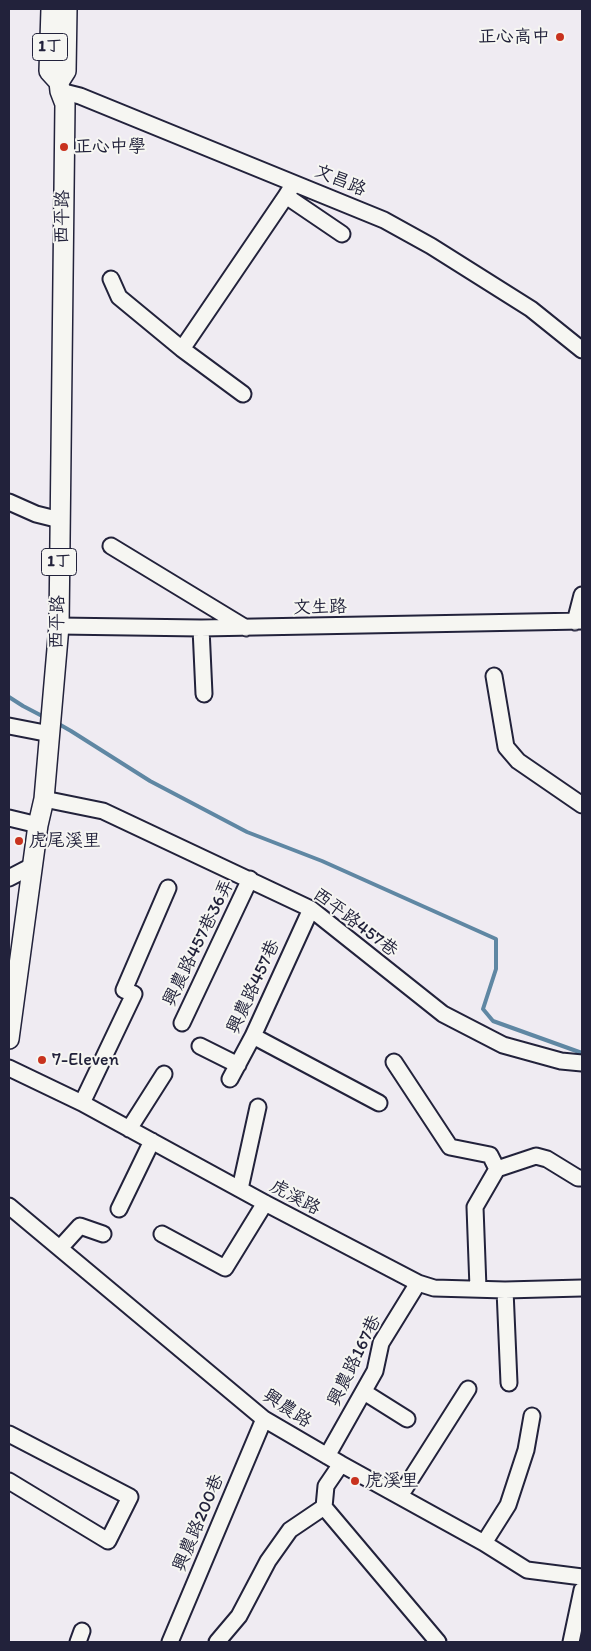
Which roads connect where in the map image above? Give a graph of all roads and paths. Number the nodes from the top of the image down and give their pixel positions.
1 (51, 9) edge
2 (67, 9) edge
3 (60, 86) junction
4 (295, 182) junction
5 (286, 196) junction
6 (342, 234) dead end
7 (111, 279) dead end
8 (182, 349) junction
9 (582, 350) edge
10 (243, 394) dead end
11 (9, 502) edge
12 (60, 520) junction
13 (111, 546) dead end
14 (582, 595) edge
15 (579, 622) edge
16 (59, 626) junction
17 (201, 628) junction
18 (246, 628) junction
19 (494, 676) dead end
20 (204, 694) dead end
21 (9, 726) edge
22 (50, 734) junction
23 (44, 799) junction
24 (582, 805) edge
25 (9, 818) edge
26 (38, 825) junction
27 (32, 866) junction
28 (9, 878) edge
29 (250, 879) junction
30 (168, 888) dead end
31 (311, 909) junction
32 (182, 1023) dead end
33 (253, 1036) junction
34 (9, 1039) edge
35 (200, 1046) dead end
36 (394, 1062) dead end
37 (582, 1063) edge
38 (238, 1065) junction
39 (9, 1068) edge
40 (164, 1074) dead end
41 (230, 1079) dead end
42 (82, 1103) junction
43 (379, 1103) dead end
44 (258, 1107) dead end
45 (129, 1129) junction
46 (152, 1141) junction
47 (497, 1169) junction
48 (582, 1178) edge
49 (240, 1189) junction
50 (265, 1203) junction
51 (9, 1206) edge
52 (119, 1209) dead end
53 (103, 1234) dead end
54 (162, 1234) dead end
55 (60, 1248) junction
56 (418, 1283) junction
57 (478, 1288) junction
58 (582, 1288) edge
59 (505, 1290) junction
60 (509, 1383) dead end
61 (468, 1389) dead end
62 (364, 1392) junction
63 (532, 1416) dead end
64 (264, 1419) junction
65 (407, 1419) dead end
66 (9, 1434) edge
67 (327, 1456) junction
68 (341, 1464) junction
69 (9, 1481) edge
70 (400, 1496) junction
71 (324, 1507) junction
72 (484, 1543) junction
73 (582, 1577) edge
74 (582, 1590) edge
75 (170, 1642) edge
76 (217, 1642) edge
77 (438, 1642) edge
78 (571, 1642) edge

1 - 3 main road, 西平路 / 1丁
2 - 3 main road, 西平路 / 1丁
3 - 4 street, 文昌路
3 - 12 main road, 西平路 / 1丁
4 - 5 street
4 - 9 street, 文昌路
5 - 6 street
5 - 8 street
7 - 8 street
8 - 10 street
11 - 12 street
12 - 16 main road, 西平路 / 1丁
13 - 18 street
14 - 15 street
15 - 18 street, 文生路
16 - 17 street, 文生路
16 - 22 main road, 西平路 / 1丁
17 - 18 street, 文生路
17 - 20 street
19 - 24 street
21 - 22 street
22 - 23 main road, 西平路 / 1丁
23 - 26 main road, 西平路 / 1丁
23 - 29 street, 西平路457巷
25 - 26 street
26 - 27 main road, 西平路 / 1丁
27 - 28 street
27 - 34 main road, 西平路 / 1丁
29 - 31 street, 西平路457巷
29 - 32 street, 興農路457巷36弄
30 - 42 street
31 - 33 street, 興農路457巷
31 - 37 street, 西平路457巷
33 - 38 street, 興農路457巷
33 - 43 street
35 - 38 street
36 - 47 street
38 - 41 street, 興農路457巷
39 - 42 street, 虎溪路
40 - 45 street
42 - 45 street, 虎溪路
44 - 49 street
45 - 46 street, 虎溪路
46 - 49 street, 虎溪路
46 - 52 street
47 - 48 street
47 - 57 street
49 - 50 street, 虎溪路
50 - 54 street
50 - 56 street, 虎溪路
51 - 55 street, 興農路
53 - 55 street
55 - 64 street, 興農路
56 - 57 street, 虎溪路
56 - 62 street, 興農路167巷
57 - 59 street, 虎溪路
58 - 59 street, 虎溪路
59 - 60 street
61 - 70 street
62 - 65 street
62 - 67 street, 興農路167巷
63 - 72 street
64 - 67 street, 興農路
64 - 75 street, 興農路200巷
66 - 69 street
67 - 68 street, 興農路
68 - 70 street, 興農路
68 - 71 street
70 - 72 street, 興農路
71 - 76 street
71 - 77 street
72 - 73 street, 興農路
74 - 78 street

